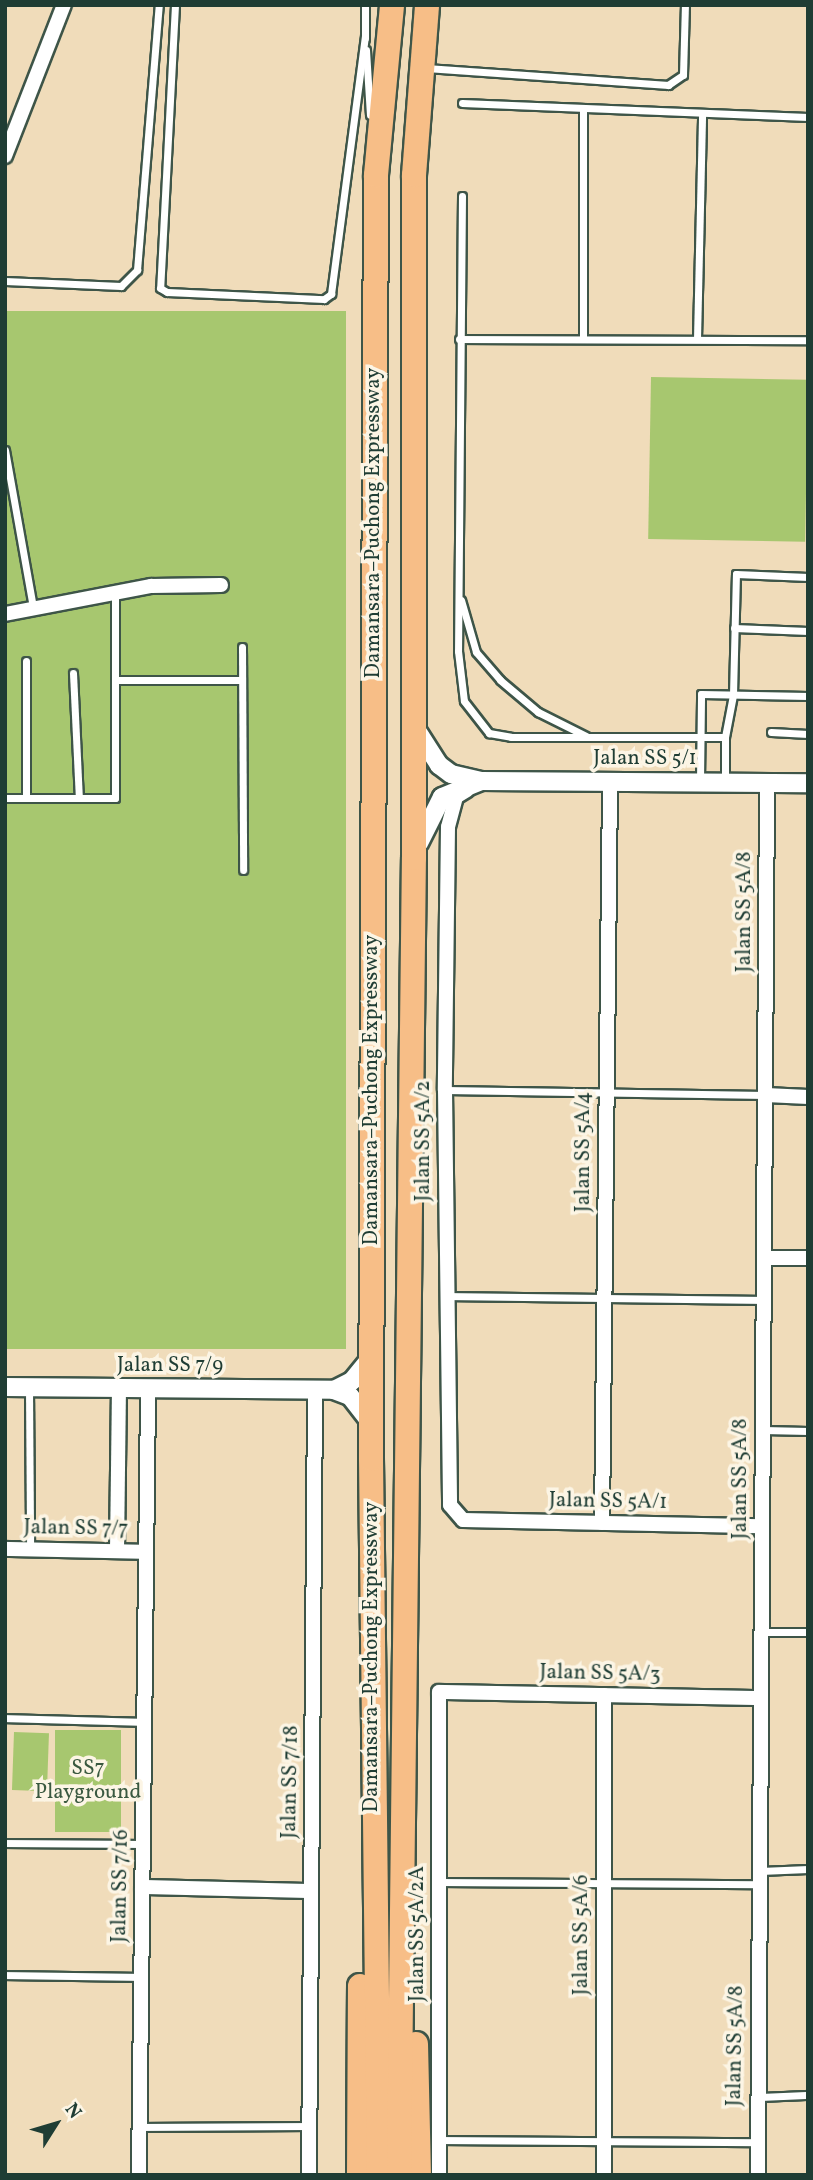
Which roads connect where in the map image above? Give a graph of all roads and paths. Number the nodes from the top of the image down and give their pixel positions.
1 (64, 5) edge
2 (159, 5) edge
3 (175, 5) edge
4 (365, 5) edge
5 (392, 5) edge
6 (427, 5) edge
7 (685, 5) edge
8 (365, 34) junction
9 (422, 68) junction
10 (462, 103) dead end
11 (583, 108) junction
12 (702, 113) junction
13 (808, 117) edge
14 (5, 156) edge
15 (462, 196) dead end
16 (375, 270) junction
17 (5, 281) edge
18 (459, 339) junction
19 (583, 339) junction
20 (697, 339) junction
21 (808, 340) edge
22 (5, 450) edge
23 (808, 577) edge
24 (221, 585) dead end
25 (458, 590) junction
26 (115, 592) junction
27 (33, 607) junction
28 (5, 614) edge
29 (734, 628) junction
30 (808, 631) edge
31 (242, 647) dead end
32 (26, 661) dead end
33 (73, 673) dead end
34 (115, 680) junction
35 (242, 681) junction
36 (733, 695) junction
37 (808, 696) edge
38 (413, 722) junction
39 (771, 732) dead end
40 (808, 734) edge
41 (725, 737) junction
42 (590, 738) junction
43 (700, 738) junction
44 (481, 781) junction
45 (610, 782) junction
46 (700, 782) junction
47 (724, 782) junction
48 (767, 783) junction
49 (808, 783) edge
50 (5, 798) edge
51 (26, 798) junction
52 (79, 798) junction
53 (414, 858) junction
54 (243, 870) dead end
55 (445, 1090) junction
56 (605, 1091) junction
57 (766, 1095) junction
58 (808, 1097) edge
59 (764, 1258) junction
60 (808, 1258) edge
61 (445, 1296) junction
62 (604, 1297) junction
63 (763, 1300) junction
64 (373, 1354) junction
65 (5, 1387) edge
66 (29, 1387) junction
67 (119, 1388) junction
68 (148, 1388) junction
69 (315, 1390) junction
70 (334, 1390) junction
71 (373, 1424) junction
72 (762, 1430) junction
73 (808, 1431) edge
74 (455, 1514) joint
75 (602, 1523) junction
76 (761, 1527) junction
77 (5, 1549) edge
78 (30, 1549) junction
79 (117, 1551) junction
80 (146, 1552) junction
81 (761, 1632) junction
82 (808, 1632) edge
83 (439, 1692) joint
84 (604, 1695) junction
85 (760, 1698) junction
86 (5, 1718) edge
87 (144, 1722) junction
88 (5, 1843) edge
89 (143, 1844) junction
90 (373, 1844) junction
91 (808, 1870) edge
92 (759, 1877) junction
93 (439, 1882) junction
94 (603, 1882) junction
95 (142, 1887) junction
96 (311, 1891) junction
97 (401, 1891) junction
98 (5, 1975) edge
99 (141, 1977) junction
100 (808, 2095) edge
101 (757, 2097) junction
102 (309, 2126) junction
103 (139, 2127) junction
104 (440, 2140) junction
105 (604, 2141) junction
106 (756, 2142) junction
107 (139, 2175) edge
108 (309, 2175) edge
109 (359, 2175) edge
110 (379, 2175) edge
111 (399, 2175) edge
112 (419, 2175) edge
113 (439, 2175) edge
114 (604, 2175) edge
115 (758, 2175) edge

1 - 14 street
2 - 17 lane
3 - 8 lane
4 - 8 lane
5 - 16 highway, Damansara–Puchong Expressway
6 - 9 highway, Damansara–Puchong Expressway
7 - 9 lane
8 - 16 lane
9 - 38 highway, Damansara–Puchong Expressway
10 - 11 lane
11 - 12 lane
11 - 19 lane
12 - 13 lane
12 - 20 lane
15 - 18 lane
16 - 64 highway, Damansara–Puchong Expressway
18 - 19 lane
18 - 25 lane
19 - 20 lane
20 - 21 lane
22 - 27 lane
23 - 29 lane
24 - 26 street
25 - 42 lane
25 - 42 lane
26 - 27 street
26 - 34 lane
27 - 28 street
29 - 30 lane
29 - 36 lane
31 - 35 lane
32 - 51 lane
33 - 52 lane
34 - 35 lane
34 - 52 lane
35 - 54 lane
36 - 37 lane
36 - 41 lane
36 - 43 lane
38 - 44 street, Jalan SS 5/1
38 - 53 highway, Damansara–Puchong Expressway
39 - 40 lane
41 - 43 lane
41 - 47 lane
42 - 43 lane
43 - 46 lane
44 - 45 street, Jalan SS 5/1
44 - 53 street, Jalan SS 5/1
44 - 55 street, Jalan SS 5A/2
45 - 46 street, Jalan SS 5/1
45 - 56 street, Jalan SS 5A/4
46 - 47 street, Jalan SS 5/1
47 - 48 street, Jalan SS 5/1
48 - 49 street, Jalan SS 5/1
48 - 57 street, Jalan SS 5A/8
50 - 51 lane
51 - 52 lane
53 - 97 highway, Damansara–Puchong Expressway
55 - 56 lane
55 - 61 street, Jalan SS 5A/2
56 - 57 lane
56 - 62 street, Jalan SS 5A/4
57 - 58 street
57 - 59 street, Jalan SS 5A/8
59 - 60 street
59 - 63 street, Jalan SS 5A/8
61 - 62 lane
61 - 74 street, Jalan SS 5A/2
62 - 63 lane
62 - 75 street, Jalan SS 5A/4
63 - 72 street, Jalan SS 5A/8
64 - 70 street
64 - 71 highway, Damansara–Puchong Expressway
65 - 66 street, Jalan SS 7/9
66 - 67 street, Jalan SS 7/9
66 - 78 lane
67 - 68 street, Jalan SS 7/9
67 - 79 street
68 - 69 street, Jalan SS 7/9
68 - 80 street, Jalan SS 7/16
69 - 70 street, Jalan SS 7/9
69 - 96 street, Jalan SS 7/18
70 - 71 street
71 - 90 highway, Damansara–Puchong Expressway
72 - 73 lane
72 - 76 street, Jalan SS 5A/8
74 - 75 street, Jalan SS 5A/1
75 - 76 street, Jalan SS 5A/1
76 - 81 street, Jalan SS 5A/8
77 - 78 street, Jalan SS 7/7
78 - 79 street, Jalan SS 7/7
79 - 80 street, Jalan SS 7/7
80 - 87 street, Jalan SS 7/16
81 - 82 lane
81 - 85 street, Jalan SS 5A/8
83 - 84 street, Jalan SS 5A/3
83 - 93 street, Jalan SS 5A/2A
84 - 85 street, Jalan SS 5A/3
84 - 94 street, Jalan SS 5A/6
85 - 92 street, Jalan SS 5A/8
86 - 87 lane
87 - 89 street, Jalan SS 7/16
88 - 89 lane
89 - 95 street, Jalan SS 7/16
90 - 109 highway
90 - 110 highway, Damansara–Puchong Expressway
91 - 92 lane
92 - 94 lane
92 - 101 street, Jalan SS 5A/8
93 - 94 lane
93 - 104 street, Jalan SS 5A/2A
94 - 105 street, Jalan SS 5A/6
95 - 96 street
95 - 99 street, Jalan SS 7/16
96 - 102 street, Jalan SS 7/18
97 - 111 highway, Damansara–Puchong Expressway
97 - 112 highway
98 - 99 lane
99 - 103 street, Jalan SS 7/16
100 - 101 lane
101 - 106 street, Jalan SS 5A/8
102 - 103 lane
102 - 108 street, Jalan SS 7/18
103 - 107 street, Jalan SS 7/16
104 - 105 lane
104 - 113 street, Jalan SS 5A/2A
105 - 106 lane
105 - 114 street, Jalan SS 5A/6
106 - 115 street, Jalan SS 5A/8

